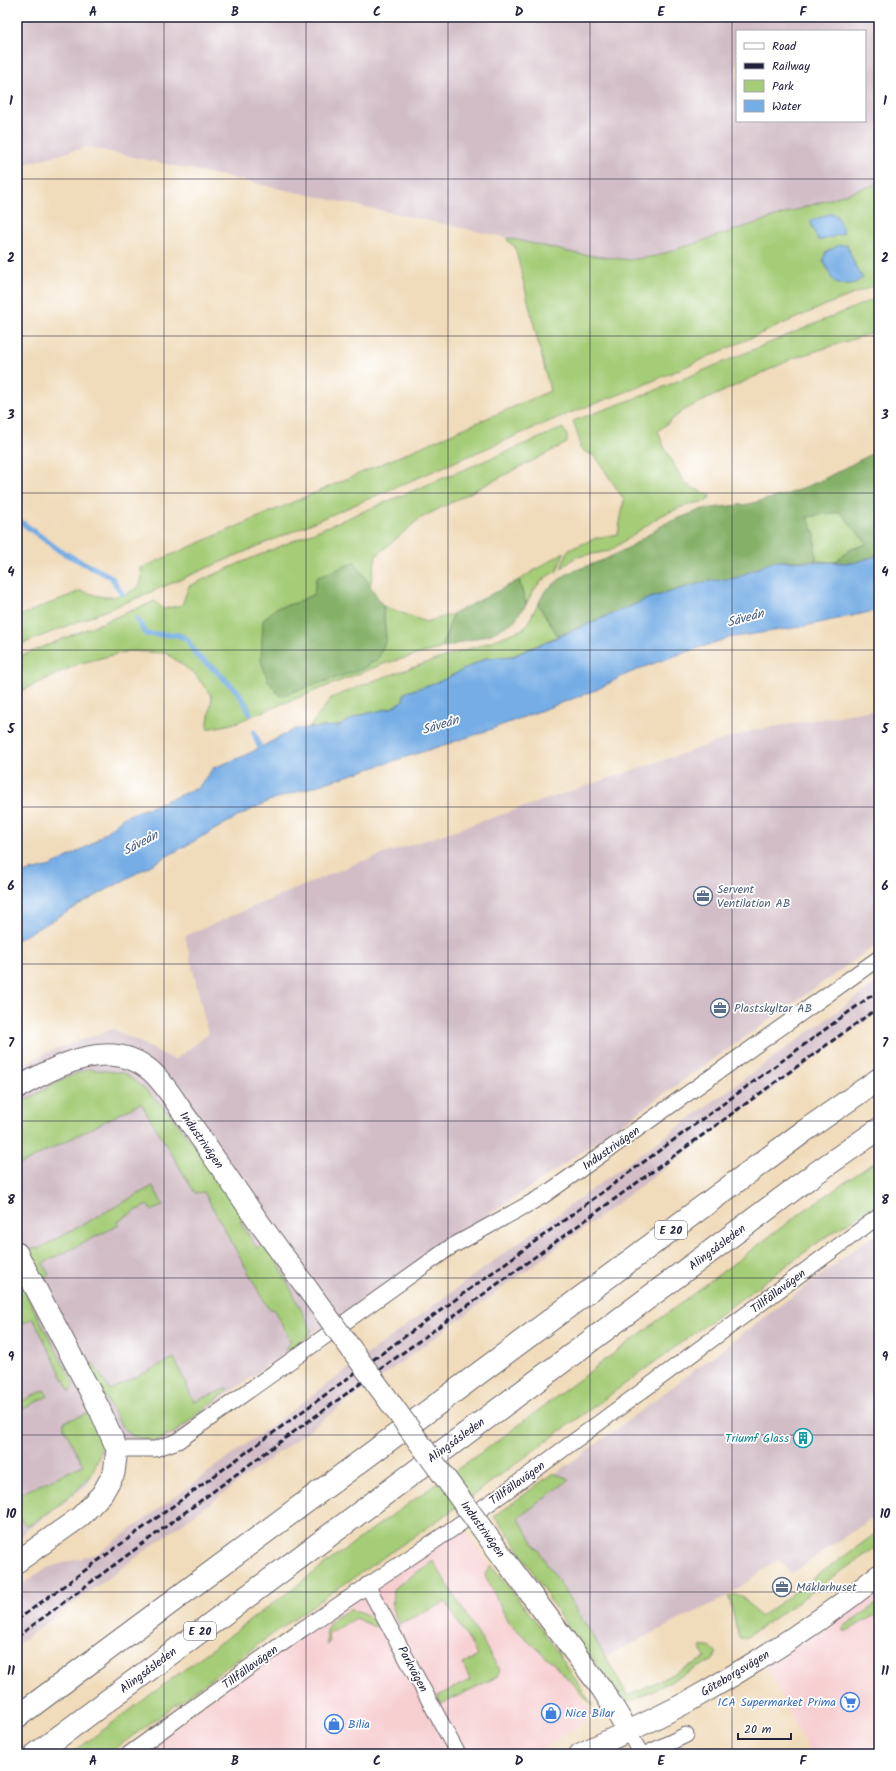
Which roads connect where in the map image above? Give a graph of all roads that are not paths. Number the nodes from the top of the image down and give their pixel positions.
1 (879, 958) edge
2 (879, 1079) edge
3 (17, 1088) edge
4 (879, 1129) edge
5 (879, 1216) edge
6 (17, 1253) edge
7 (117, 1449) junction
8 (17, 1562) edge
9 (879, 1575) edge
10 (367, 1585) junction
11 (17, 1717) edge
12 (628, 1731) junction
13 (686, 1735) dead end
14 (36, 1754) edge
15 (129, 1754) edge
16 (458, 1754) edge
17 (580, 1754) edge
18 (641, 1754) edge
19 (646, 1754) edge

1 - 7 street, Industrivägen
2 - 11 highway, E 20
3 - 12 street, Industrivägen, bridge
4 - 14 highway, Alingsåsleden / E 20
5 - 10 street, Tillfällavägen
6 - 7 street
7 - 8 street
9 - 12 street, Göteborgsvägen
10 - 15 street, Tillfällavägen
10 - 16 street, Parkvägen
12 - 17 street, Göteborgsvägen
12 - 18 street
13 - 19 street

